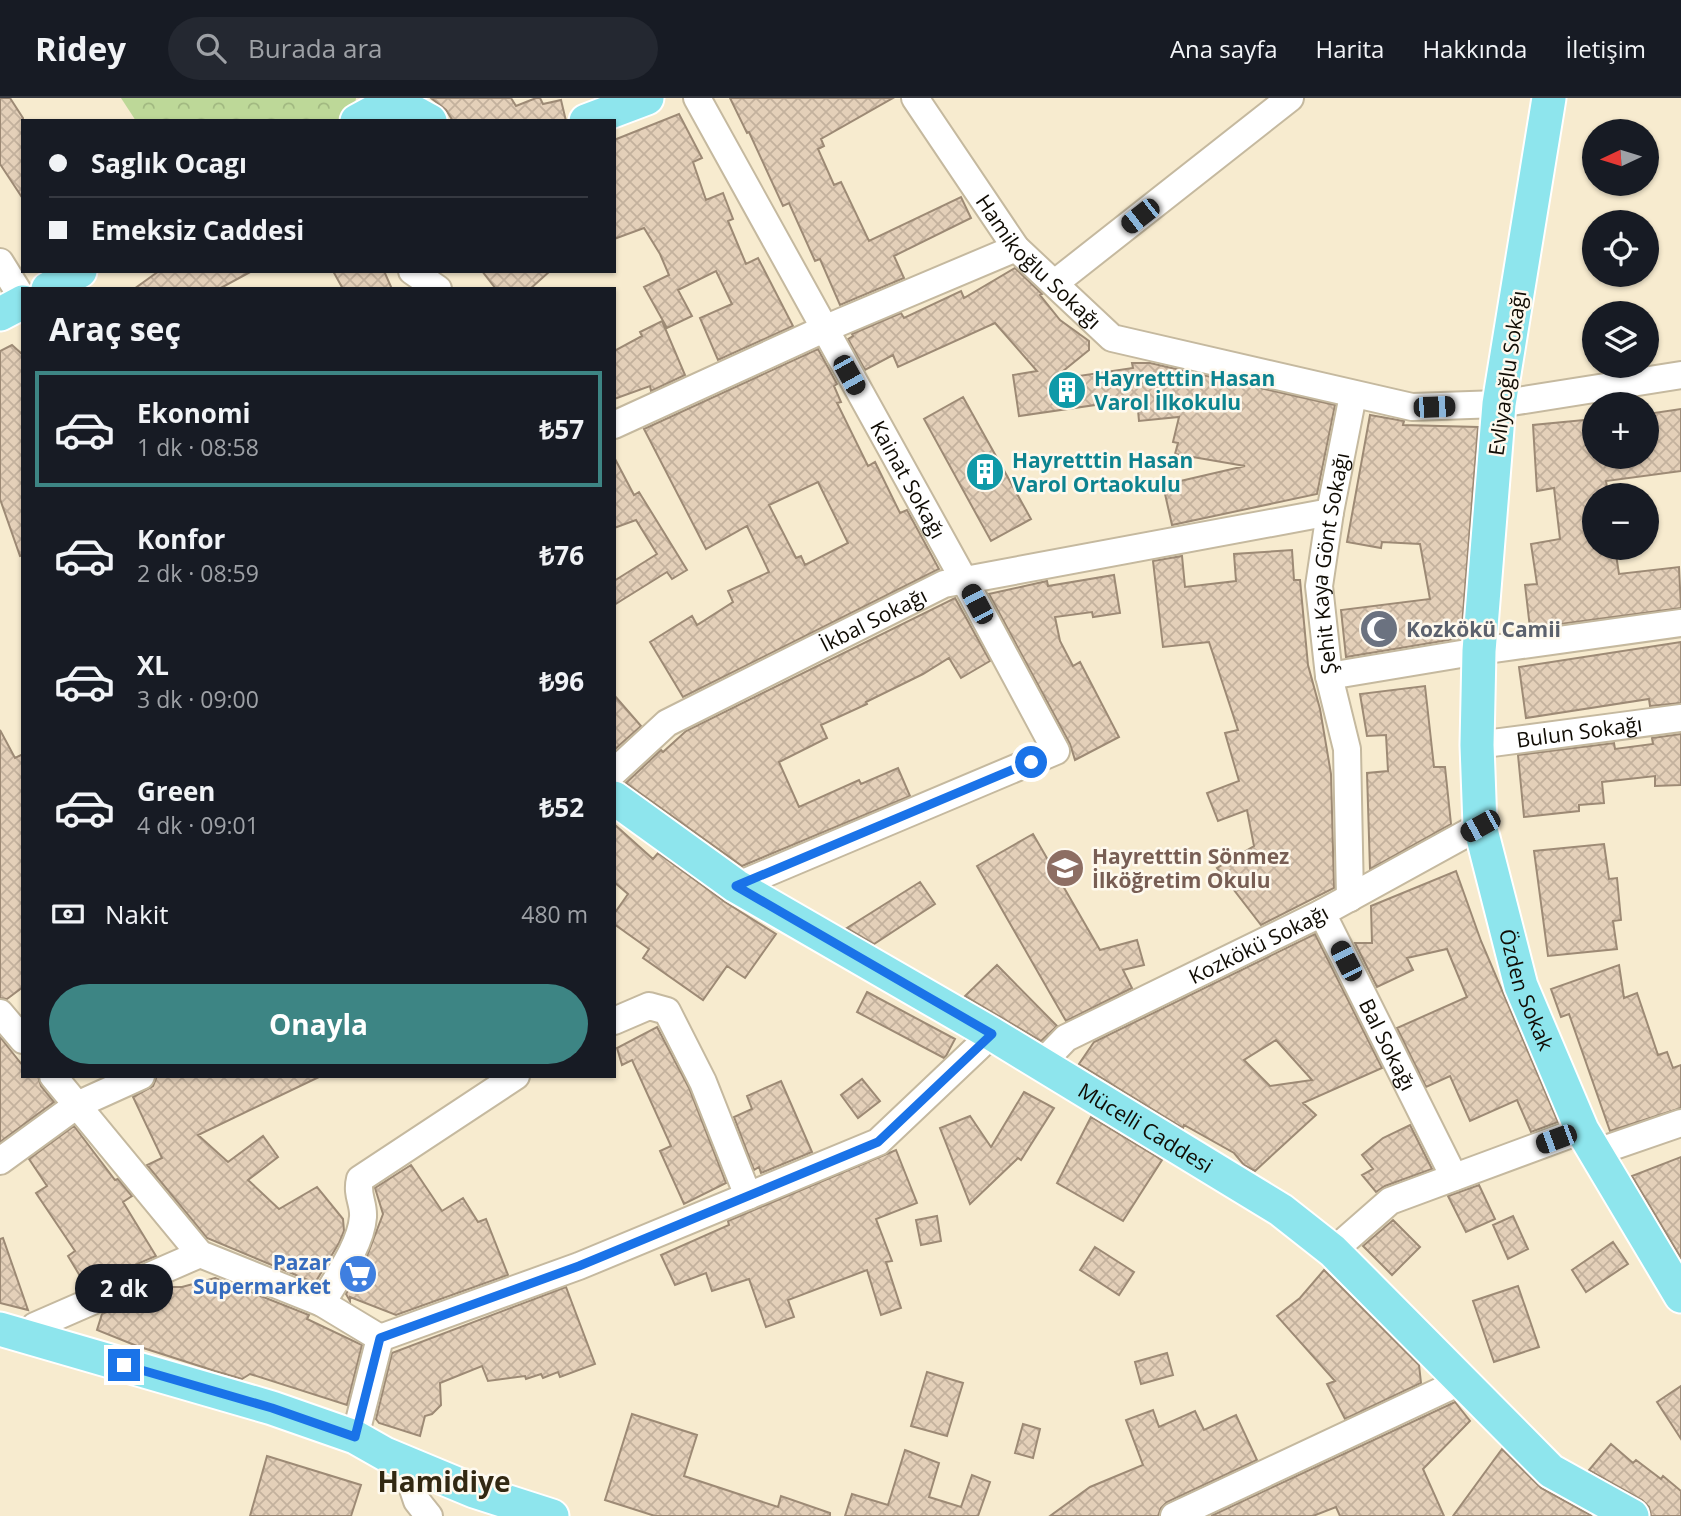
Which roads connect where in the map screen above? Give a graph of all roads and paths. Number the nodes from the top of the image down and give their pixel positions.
1 (647, 98) edge
2 (697, 98) edge
3 (915, 98) edge
4 (1290, 98) edge
5 (1549, 98) edge
6 (390, 100) edge
7 (360, 119) edge
8 (426, 119) edge
9 (591, 119) edge
10 (1016, 248) junction
11 (0, 262) edge
12 (76, 273) edge
13 (415, 273) edge
14 (1055, 283) junction
15 (52, 287) edge
16 (435, 287) edge
17 (17, 306) edge
18 (824, 329) junction
19 (1681, 375) edge
20 (1353, 395) junction
21 (1499, 404) junction
22 (616, 424) edge
23 (1330, 512) junction
24 (964, 580) junction
25 (1681, 623) edge
26 (1479, 651) junction
27 (1329, 676) junction
28 (1681, 718) edge
29 (1478, 745) junction
30 (616, 770) edge
31 (616, 800) edge
32 (1480, 826) junction
33 (736, 886) junction
34 (1350, 898) junction
35 (1322, 913) junction
36 (0, 1013) edge
37 (616, 1020) edge
38 (992, 1034) junction
39 (21, 1038) edge
40 (1041, 1064) junction
41 (55, 1078) edge
42 (137, 1078) edge
43 (513, 1078) edge
44 (77, 1105) junction
45 (1681, 1123) edge
46 (1588, 1141) junction
47 (0, 1161) edge
48 (1454, 1177) junction
49 (748, 1196) junction
50 (1333, 1251) junction
51 (200, 1254) junction
52 (1681, 1296) edge
53 (322, 1303) junction
54 (0, 1314) edge
55 (35, 1326) junction
56 (0, 1329) edge
57 (380, 1338) junction
58 (0, 1342) edge
59 (1462, 1381) junction
60 (355, 1437) junction
61 (394, 1458) junction
62 (429, 1516) edge
63 (552, 1516) edge
64 (1174, 1516) edge
65 (1632, 1516) edge

1 - 9 main road
2 - 18 street, Kainat Sokağı
3 - 10 street, Hamikoğlu Sokağı
4 - 14 street
5 - 21 main road, Evliyaoğlu Sokağı
6 - 7 main road
6 - 8 main road
10 - 14 street, Hamikoğlu Sokağı
10 - 18 street
11 - 17 street
12 - 15 main road
13 - 16 street
14 - 20 street, Hamikoğlu Sokağı
18 - 22 street
18 - 24 street, Kainat Sokağı
19 - 21 street, Hamikoğlu Sokağı
20 - 21 street, Hamikoğlu Sokağı
20 - 23 street, Şehit Kaya Gönt Sokağı
21 - 26 main road, Evliyaoğlu Sokağı
23 - 24 street, İkbal Sokağı
23 - 27 street, Şehit Kaya Gönt Sokağı
24 - 30 street, İkbal Sokağı
24 - 33 street, Kainat Sokağı
25 - 26 street
26 - 27 street
26 - 29 main road, Özden Sokak
27 - 34 street, Şehit Kaya Gönt Sokağı
28 - 29 street, Bulun Sokağı
29 - 32 main road, Özden Sokak
31 - 33 main road, Mücelli Caddesi
32 - 34 street, Kozkökü Sokağı
32 - 46 main road, Özden Sokak
33 - 38 main road, Mücelli Caddesi
34 - 35 street, Kozkökü Sokağı
35 - 40 street, Kozkökü Sokağı
35 - 48 street, Bal Sokağı
36 - 39 street
37 - 49 street
38 - 40 main road, Mücelli Caddesi
38 - 49 street
40 - 50 main road, Mücelli Caddesi
41 - 44 street
42 - 44 street
43 - 53 street
44 - 47 street
44 - 51 street
45 - 46 street
46 - 48 street
46 - 52 main road, Özden Sokak
48 - 50 street
49 - 57 street
50 - 59 main road, Mücelli Caddesi
51 - 53 street
51 - 55 street
53 - 57 street
54 - 55 main road
55 - 60 main road
56 - 60 main road
57 - 60 street
58 - 61 main road
59 - 64 street
59 - 65 main road, Mücelli Caddesi
60 - 61 main road
61 - 62 street
61 - 63 main road

